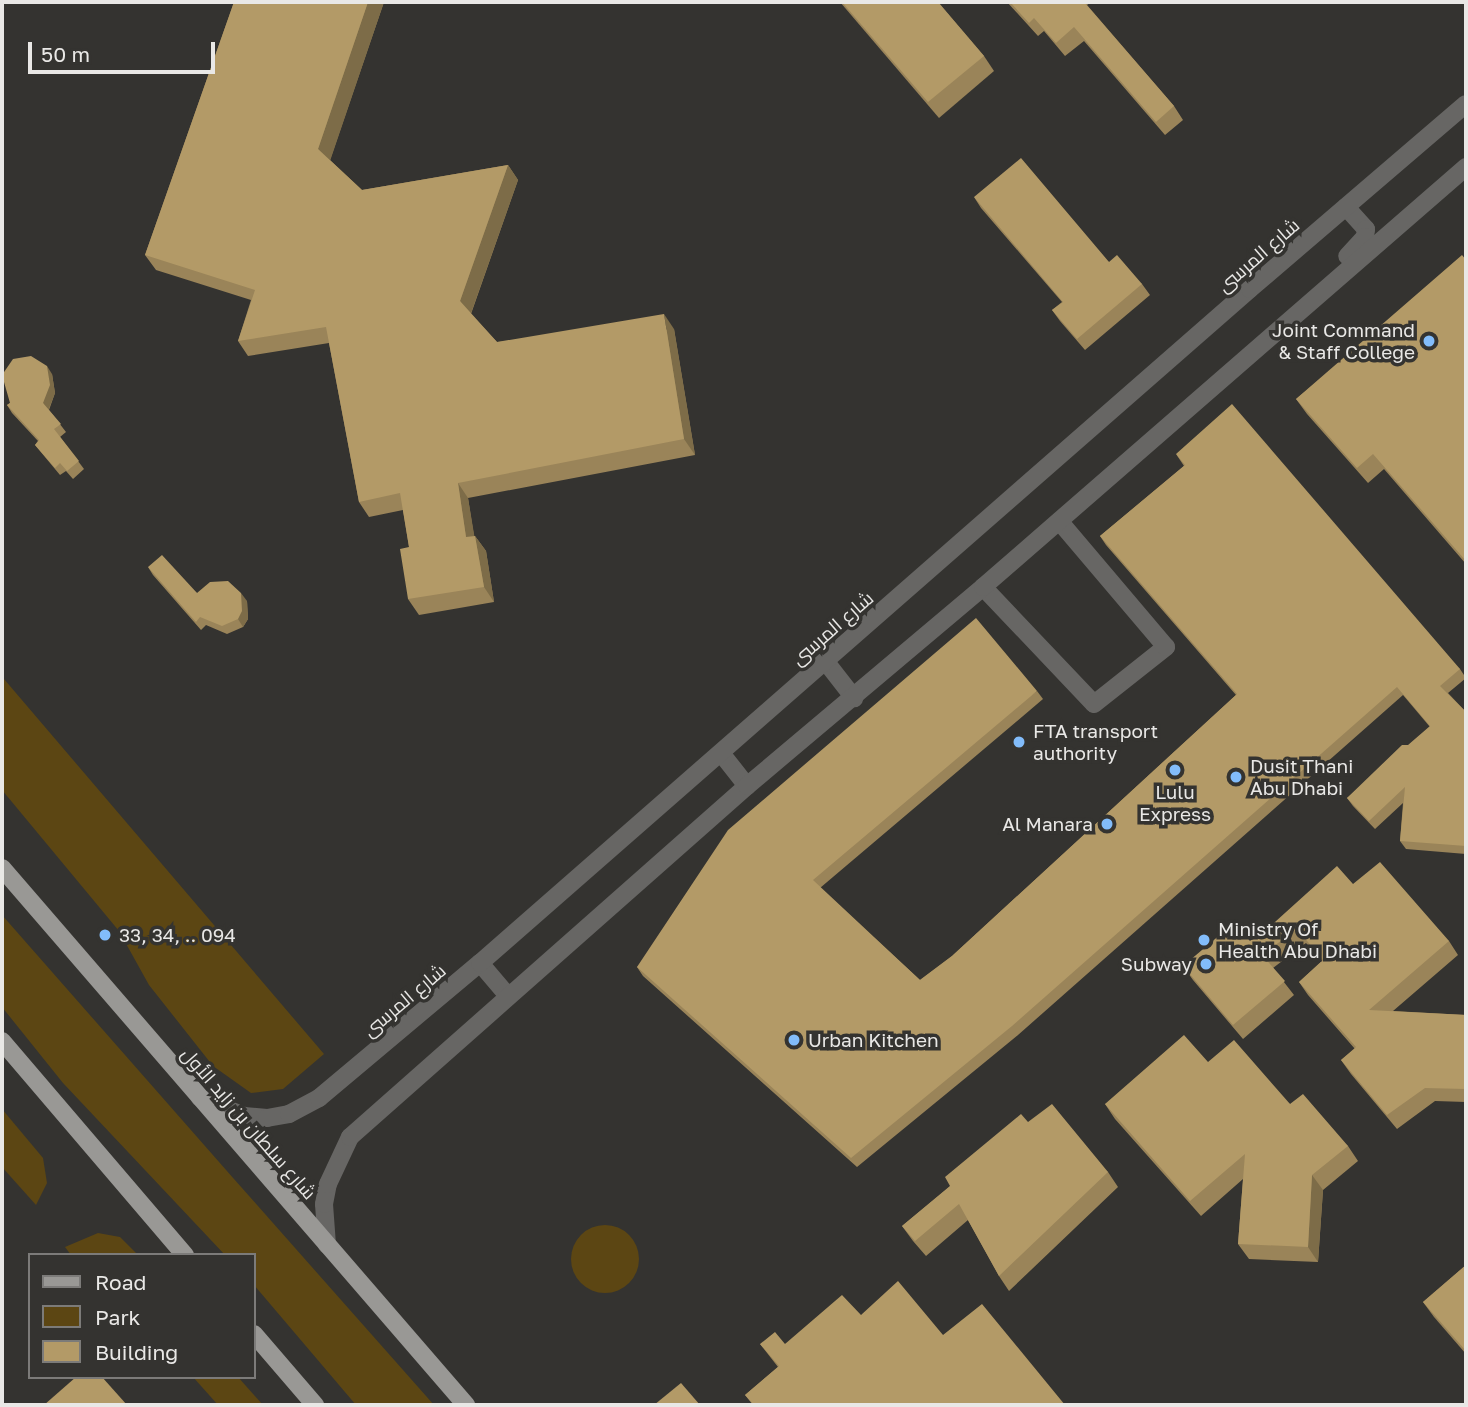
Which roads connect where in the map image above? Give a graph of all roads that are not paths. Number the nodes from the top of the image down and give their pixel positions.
1 (1466, 104) edge
2 (1466, 167) edge
3 (1346, 207) junction
4 (1288, 322) junction
5 (1059, 521) junction
6 (983, 587) junction
7 (826, 662) junction
8 (854, 698) junction
9 (721, 753) junction
10 (747, 786) junction
11 (2, 868) edge
12 (480, 963) junction
13 (508, 996) junction
14 (2, 1041) edge
15 (199, 1098) junction
16 (327, 1245) junction
17 (183, 1253) edge
18 (256, 1336) edge
19 (314, 1405) edge
20 (466, 1405) edge

1 - 3 street, شارع المرسى
2 - 4 street
3 - 4 street
3 - 7 street, شارع المرسى
4 - 5 street
5 - 6 street
5 - 6 street
6 - 8 street
7 - 8 street
7 - 9 street, شارع المرسى
8 - 10 street
9 - 10 street
9 - 12 street, شارع المرسى
10 - 13 street
11 - 15 main road, شارع سلطان بن زايد الأول
12 - 13 street
12 - 15 street, شارع المرسى
13 - 16 street
14 - 17 main road
15 - 16 main road, شارع سلطان بن زايد الأول
16 - 20 main road, شارع سلطان بن زايد الأول
18 - 19 main road

